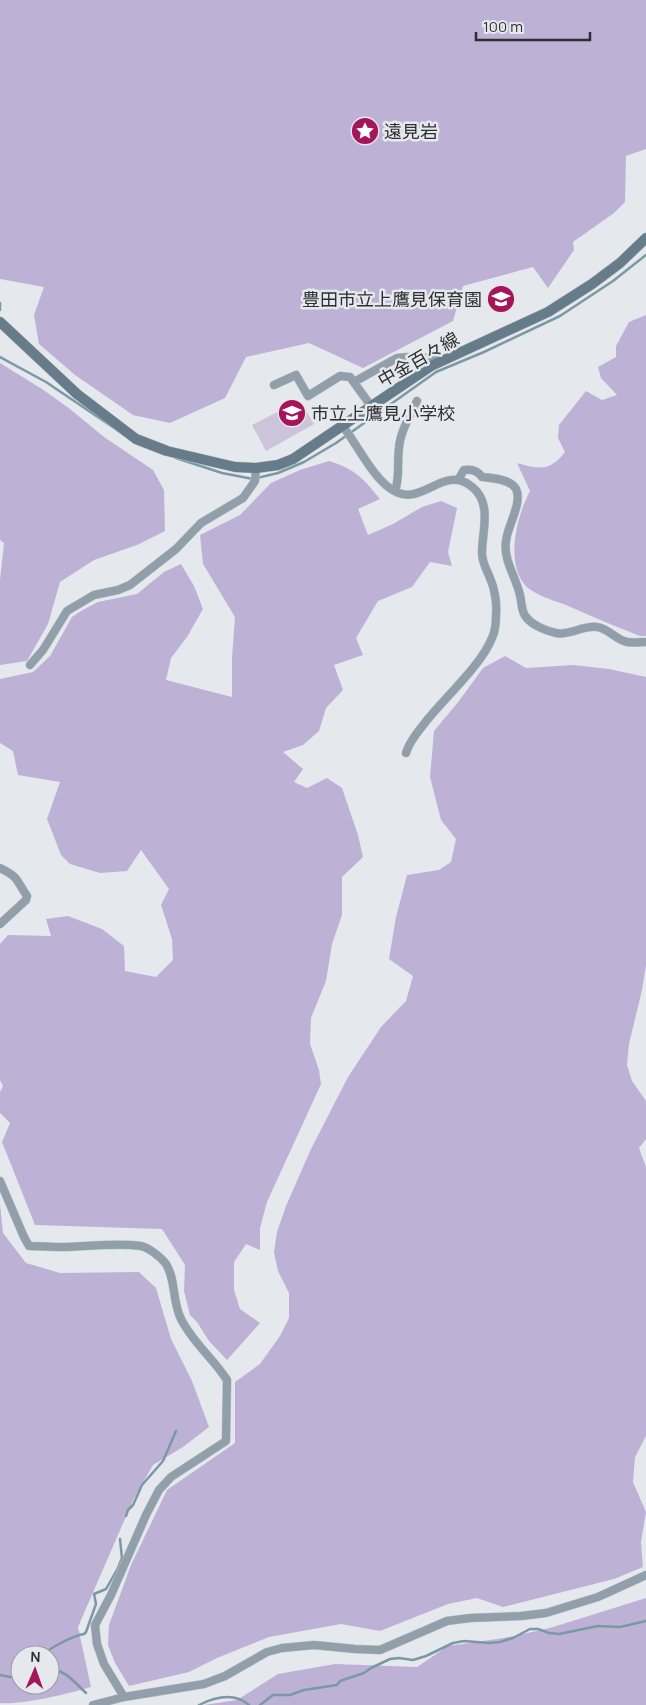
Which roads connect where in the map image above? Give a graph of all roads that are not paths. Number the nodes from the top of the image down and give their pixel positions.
1 (645, 240) edge
2 (0, 322) edge
3 (439, 362) junction
4 (354, 382) junction
5 (274, 385) dead end
6 (417, 401) dead end
7 (371, 406) junction
8 (343, 427) junction
9 (256, 470) junction
10 (458, 480) junction
11 (395, 491) junction
12 (646, 642) edge
13 (30, 665) dead end
14 (406, 753) dead end
15 (0, 868) edge
16 (0, 924) edge
17 (0, 1181) edge
18 (646, 1576) edge
19 (124, 1697) junction
20 (94, 1705) edge

1 - 3 main road, 中金百々線
2 - 9 main road, 中金百々線
3 - 4 street
3 - 7 main road, 中金百々線
4 - 5 street
4 - 7 street
6 - 11 street
7 - 8 main road, 中金百々線
8 - 9 main road, 中金百々線
8 - 11 street
9 - 13 street
10 - 11 street
10 - 12 street
10 - 14 street
15 - 16 street
17 - 19 street
18 - 19 street
19 - 20 street

